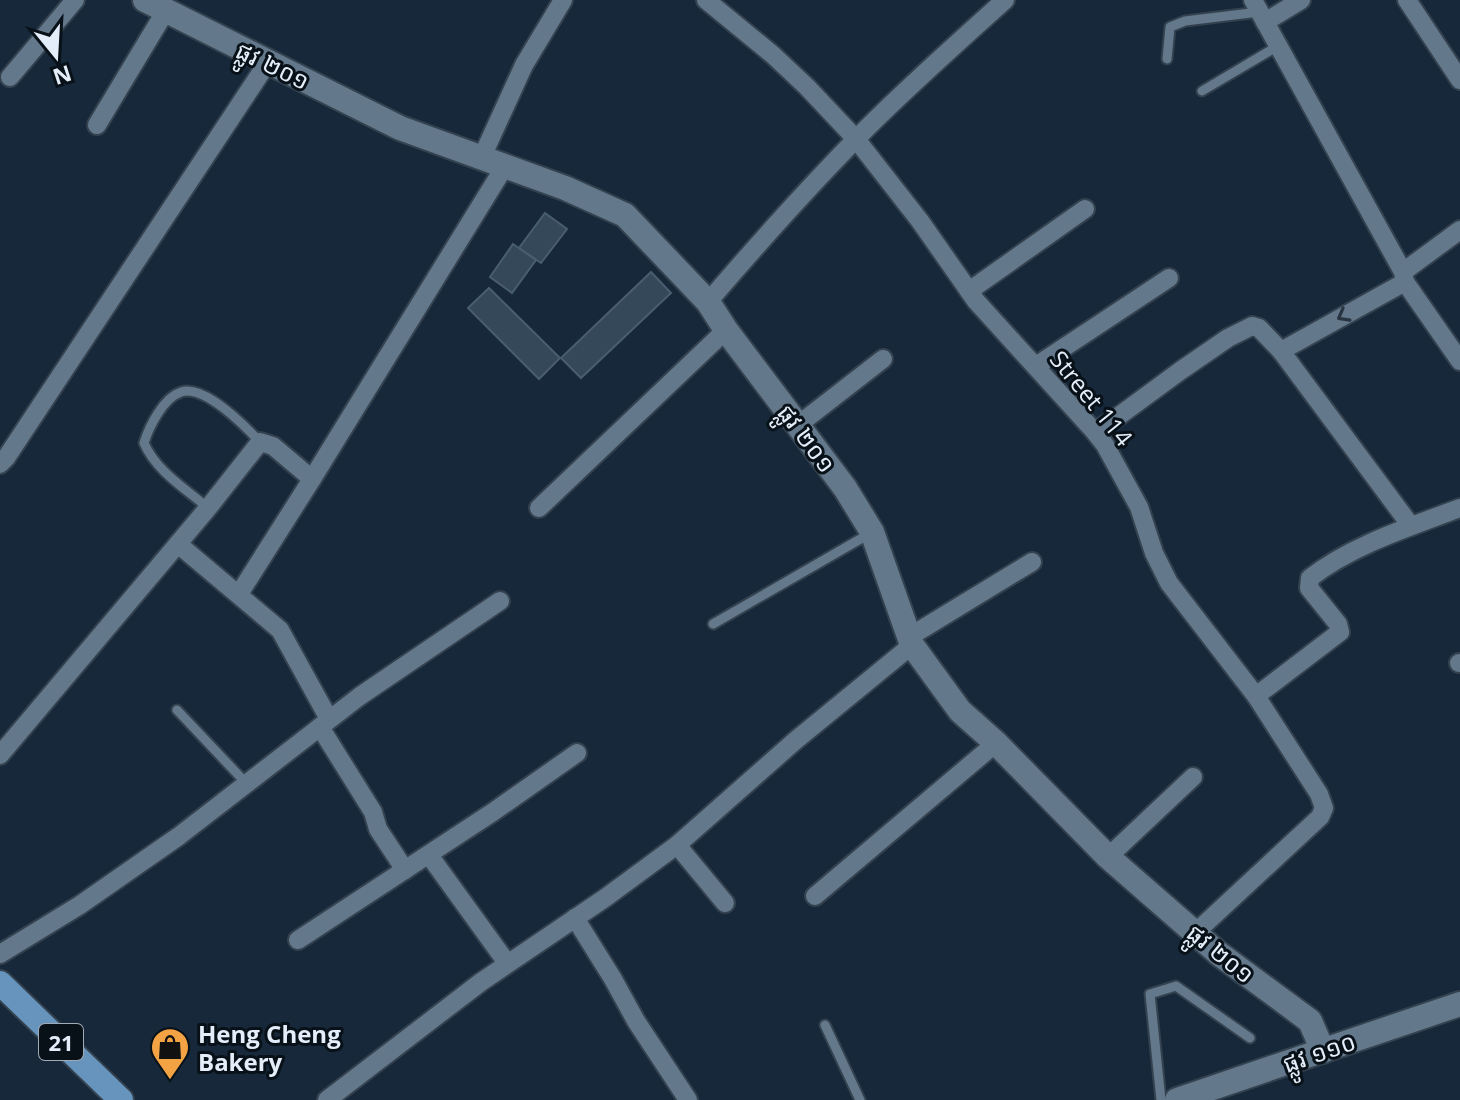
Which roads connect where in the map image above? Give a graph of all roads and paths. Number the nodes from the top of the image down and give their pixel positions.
1 (75, 0) edge
2 (706, 0) edge
3 (1005, 0) edge
4 (1301, 0) edge
5 (1407, 0) edge
6 (561, 1) edge
7 (161, 4) edge
8 (1259, 11) edge
9 (1278, 46) junction
10 (1167, 59) dead end
11 (268, 62) junction
12 (10, 77) dead end
13 (1460, 80) edge
14 (1202, 91) dead end
15 (97, 125) dead end
16 (856, 139) junction
17 (482, 157) junction
18 (505, 166) junction
19 (1085, 209) dead end
20 (1460, 230) edge
21 (1404, 277) junction
22 (1169, 278) dead end
23 (969, 291) junction
24 (708, 302) junction
25 (726, 330) junction
26 (1281, 351) junction
27 (1458, 352) edge
28 (883, 359) dead end
29 (1036, 366) junction
30 (798, 425) junction
31 (1094, 431) junction
32 (260, 442) junction
33 (0, 464) edge
34 (312, 479) junction
35 (208, 508) junction
36 (539, 508) dead end
37 (1460, 508) edge
38 (1411, 526) junction
39 (872, 532) junction
40 (178, 544) junction
41 (1032, 562) dead end
42 (239, 594) junction
43 (500, 601) dead end
44 (713, 624) dead end
45 (911, 641) junction
46 (1256, 696) junction
47 (177, 710) dead end
48 (325, 723) junction
49 (996, 743) junction
50 (577, 753) dead end
51 (0, 755) edge
52 (1193, 777) dead end
53 (246, 783) junction
54 (677, 845) junction
55 (429, 855) junction
56 (1108, 857) junction
57 (405, 870) junction
58 (815, 896) dead end
59 (725, 903) dead end
60 (575, 918) junction
61 (1195, 933) junction
62 (298, 940) dead end
63 (0, 954) edge
64 (507, 963) junction
65 (0, 983) edge
66 (1460, 1004) edge
67 (825, 1025) dead end
68 (1250, 1038) dead end
69 (1323, 1051) junction
70 (121, 1100) edge
71 (327, 1100) edge
72 (688, 1100) edge
73 (860, 1100) edge
74 (1161, 1100) edge
75 (1177, 1100) edge

1 - 12 street
2 - 16 street, Street 114
3 - 16 street
4 - 8 street
5 - 13 street
6 - 17 street
7 - 11 street, ផ្លូវ ២០១
7 - 15 street
8 - 9 street
8 - 10 lane
9 - 14 lane
9 - 21 street
11 - 17 street, ផ្លូវ ២០១
11 - 33 street
16 - 23 street, Street 114
16 - 24 street
17 - 18 street, ផ្លូវ ២០១
18 - 24 street, ផ្លូវ ២០១
18 - 34 street
19 - 23 street
20 - 21 street
21 -> 26 street
21 - 27 street
22 - 29 street
23 - 29 street, Street 114
24 - 25 street, ផ្លូវ ២០១
25 - 30 street, ផ្លូវ ២០១
25 - 36 street
26 - 31 street
26 - 38 street
28 - 30 street
29 - 31 street, Street 114
30 - 39 street, ផ្លូវ ២០១
31 - 46 street, Street 114
32 - 34 street
32 - 35 street
32 - 35 lane
34 - 42 street
35 - 40 street
37 - 38 street
38 - 46 street
39 - 44 lane
39 - 45 street, ផ្លូវ ២០១
40 - 42 street
40 - 51 street
41 - 45 street
42 - 48 street
43 - 48 street
45 - 49 street, ផ្លូវ ២០១
45 - 54 street
46 - 61 street, Street 114
47 - 53 lane
48 - 53 street
48 - 57 street
49 - 56 street, ផ្លូវ ២០១
49 - 58 street
50 - 55 street
52 - 56 street
53 - 63 street
54 - 59 street
54 - 60 street
55 - 57 street
55 - 64 street
56 - 61 street, ផ្លូវ ២០១
57 - 62 street
60 - 64 street
60 - 72 street
61 - 69 street, ផ្លូវ ២០១
64 - 71 street
65 - 70 main road, 21
66 - 69 street, ផ្លូវ ១១០
67 - 73 lane
68 - 74 lane
69 - 75 street, ផ្លូវ ១១០

